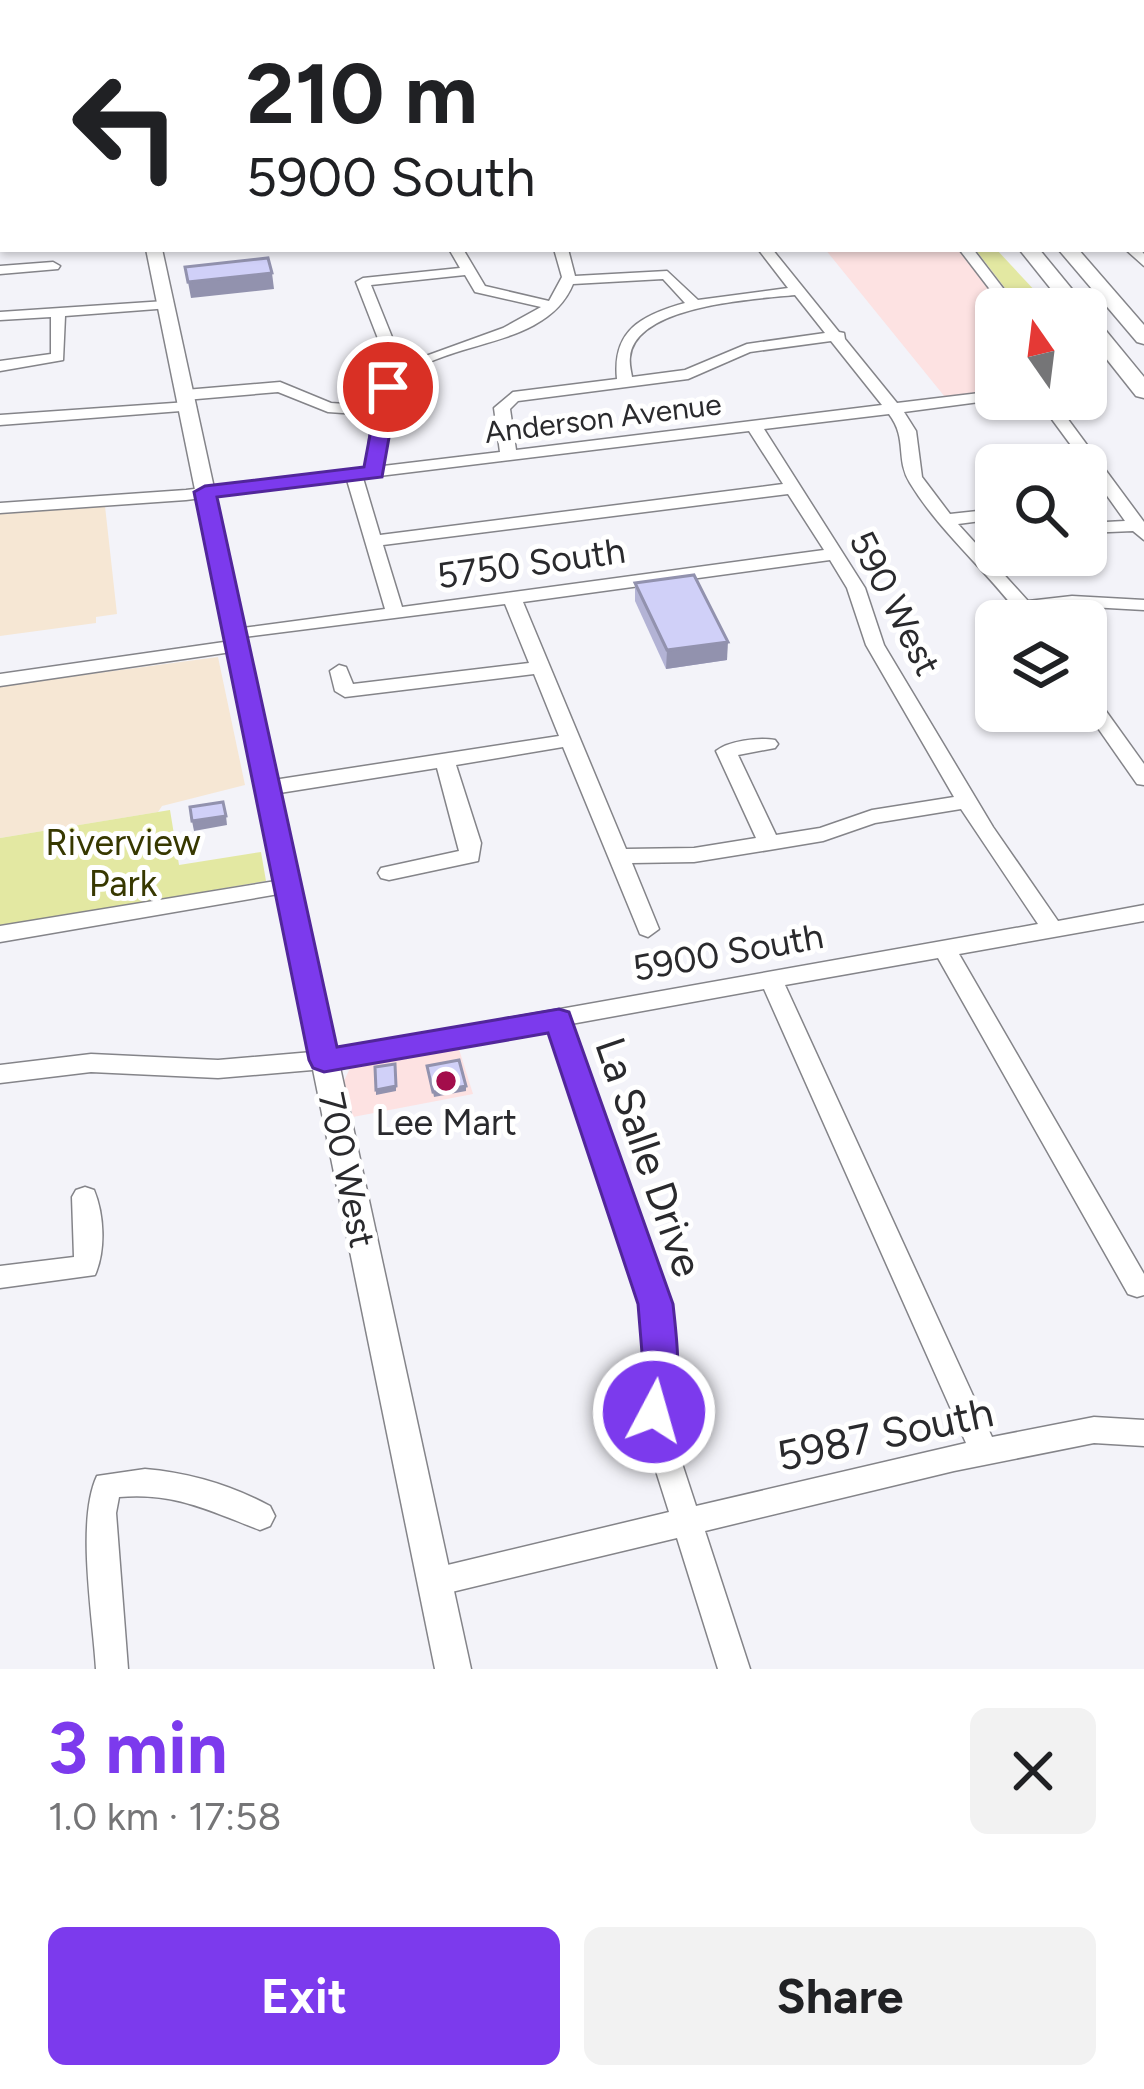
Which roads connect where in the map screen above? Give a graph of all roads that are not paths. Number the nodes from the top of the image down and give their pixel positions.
1 (155, 252) edge
2 (457, 252) edge
3 (563, 252) edge
4 (767, 252) edge
5 (968, 252) edge
6 (1012, 252) edge
7 (1031, 252) edge
8 (1071, 252) edge
9 (1088, 252) edge
10 (53, 266) dead end
11 (0, 270) edge
12 (466, 271) junction
13 (570, 280) junction
14 (1054, 280) junction
15 (996, 288) edge
16 (1061, 288) edge
17 (797, 291) junction
18 (694, 304) junction
19 (166, 305) junction
20 (553, 306) junction
21 (1121, 311) junction
22 (58, 312) junction
23 (0, 316) edge
24 (839, 336) junction
25 (1144, 338) edge
26 (1107, 346) edge
27 (0, 366) edge
28 (411, 368) junction
29 (625, 381) junction
30 (1144, 391) edge
31 (975, 399) edge
32 (186, 401) junction
33 (383, 410) junction
34 (895, 410) junction
35 (0, 420) edge
36 (755, 427) junction
37 (508, 456) junction
38 (374, 472) junction
39 (354, 475) junction
40 (1107, 484) edge
41 (794, 488) junction
42 (205, 492) junction
43 (0, 508) edge
44 (975, 517) edge
45 (946, 520) junction
46 (1107, 529) edge
47 (1141, 531) edge
48 (374, 541) junction
49 (835, 554) junction
50 (512, 598) junction
51 (1017, 600) edge
52 (1107, 603) edge
53 (1144, 605) edge
54 (395, 614) junction
55 (236, 640) junction
56 (542, 667) junction
57 (339, 671) dead end
58 (0, 680) edge
59 (1107, 727) edge
60 (572, 740) junction
61 (768, 744) dead end
62 (445, 761) junction
63 (1144, 779) edge
64 (267, 788) junction
65 (968, 801) junction
66 (770, 843) junction
67 (619, 856) junction
68 (388, 873) dead end
69 (287, 886) junction
70 (1144, 913) edge
71 (648, 929) dead end
72 (1053, 930) junction
73 (0, 934) edge
74 (945, 950) junction
75 (772, 981) junction
76 (559, 1020) junction
77 (324, 1060) junction
78 (0, 1074) edge
79 (85, 1197) dead end
80 (0, 1277) edge
81 (1137, 1286) dead end
82 (1144, 1433) edge
83 (985, 1454) junction
84 (260, 1516) dead end
85 (685, 1522) junction
86 (435, 1582) junction
87 (112, 1669) edge
88 (453, 1669) edge
89 (734, 1669) edge

1 - 19 main road, 700 West
2 - 12 street
3 - 13 street
4 - 17 street
5 - 15 street
6 - 14 highway
7 - 14 highway
8 - 21 highway
9 - 21 highway
10 - 11 street
12 - 20 street
12 - 28 street
13 - 18 street
13 - 20 street
14 - 16 highway
17 - 18 street
17 - 24 street
18 - 29 street
19 - 22 street
19 - 32 main road, 700 West
20 - 28 street
21 - 25 highway
22 - 23 street
22 - 27 street
24 - 29 street
24 - 34 street
26 - 30 highway
28 - 33 street
29 - 37 street
31 - 34 street, Anderson Avenue
32 - 33 street
32 - 35 street
32 - 42 main road, 700 West
33 - 38 street
34 - 36 street, Anderson Avenue
34 - 45 street
36 - 37 street, Anderson Avenue
36 - 41 street, 590 West
37 - 38 street, Anderson Avenue
38 - 39 street, Anderson Avenue
39 - 42 street, Anderson Avenue
39 - 48 street
40 - 47 street
41 - 48 street
41 - 49 street, 590 West
42 - 43 street, Anderson Avenue
42 - 55 main road, 700 West
44 - 45 street
45 - 51 street
46 - 47 street
48 - 54 street
49 - 50 street, 5750 South
49 - 65 street, 590 West
50 - 54 street, 5750 South
50 - 56 street
52 - 53 street
54 - 55 street, 5750 South
55 - 58 street, 5750 South
55 - 64 main road, 700 West
56 - 57 street
56 - 60 street
59 - 63 street
60 - 62 street
60 - 67 street
61 - 66 street
62 - 64 street
62 - 68 street
64 - 69 main road, 700 West
65 - 66 street
65 - 72 street, 590 West
66 - 67 street
67 - 71 street
69 - 73 street
69 - 77 main road, 700 West
70 - 72 street, 5900 South
72 - 74 street, 5900 South
74 - 75 street, 5900 South
74 - 81 street
75 - 76 street, 5900 South
75 - 83 street
76 - 77 street, 5900 South
76 - 85 street, La Salle Drive
77 - 78 street, 5900 South
77 - 86 main road, 700 West
79 - 80 street
82 - 83 street, 5987 South
83 - 85 street, 5987 South
84 - 87 street
85 - 86 street, 5987 South
85 - 89 street, La Salle Drive
86 - 88 main road, 700 West

